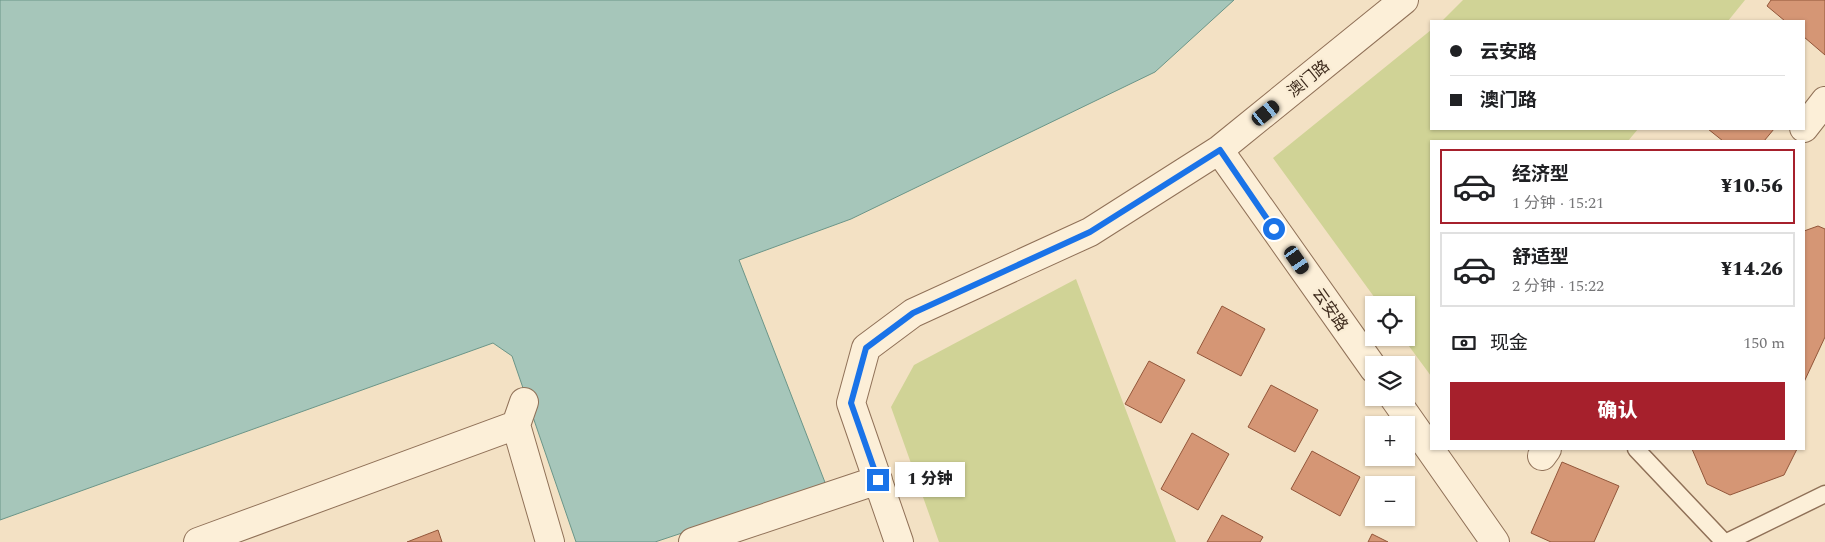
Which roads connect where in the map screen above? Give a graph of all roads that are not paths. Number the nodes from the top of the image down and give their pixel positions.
1 (1404, 0) edge
2 (1825, 101) edge
3 (1805, 126) edge
4 (1801, 130) edge
5 (1794, 140) edge
6 (1220, 150) junction
7 (1365, 356) edge
8 (1400, 406) edge
9 (1430, 449) edge
10 (1430, 450) edge
11 (1637, 450) edge
12 (878, 480) junction
13 (1825, 494) edge
14 (198, 542) edge
15 (550, 542) edge
16 (693, 542) edge
17 (899, 542) edge
18 (1495, 542) edge
19 (1726, 542) edge

1 - 6 street, 澳门路
2 - 3 street
4 - 5 street
6 - 7 street, 云安路
6 - 12 street, 澳门路
8 - 9 street
10 - 18 street
11 - 19 lane
12 - 16 street
12 - 17 street, 澳门路
13 - 19 lane
14 - 15 street

